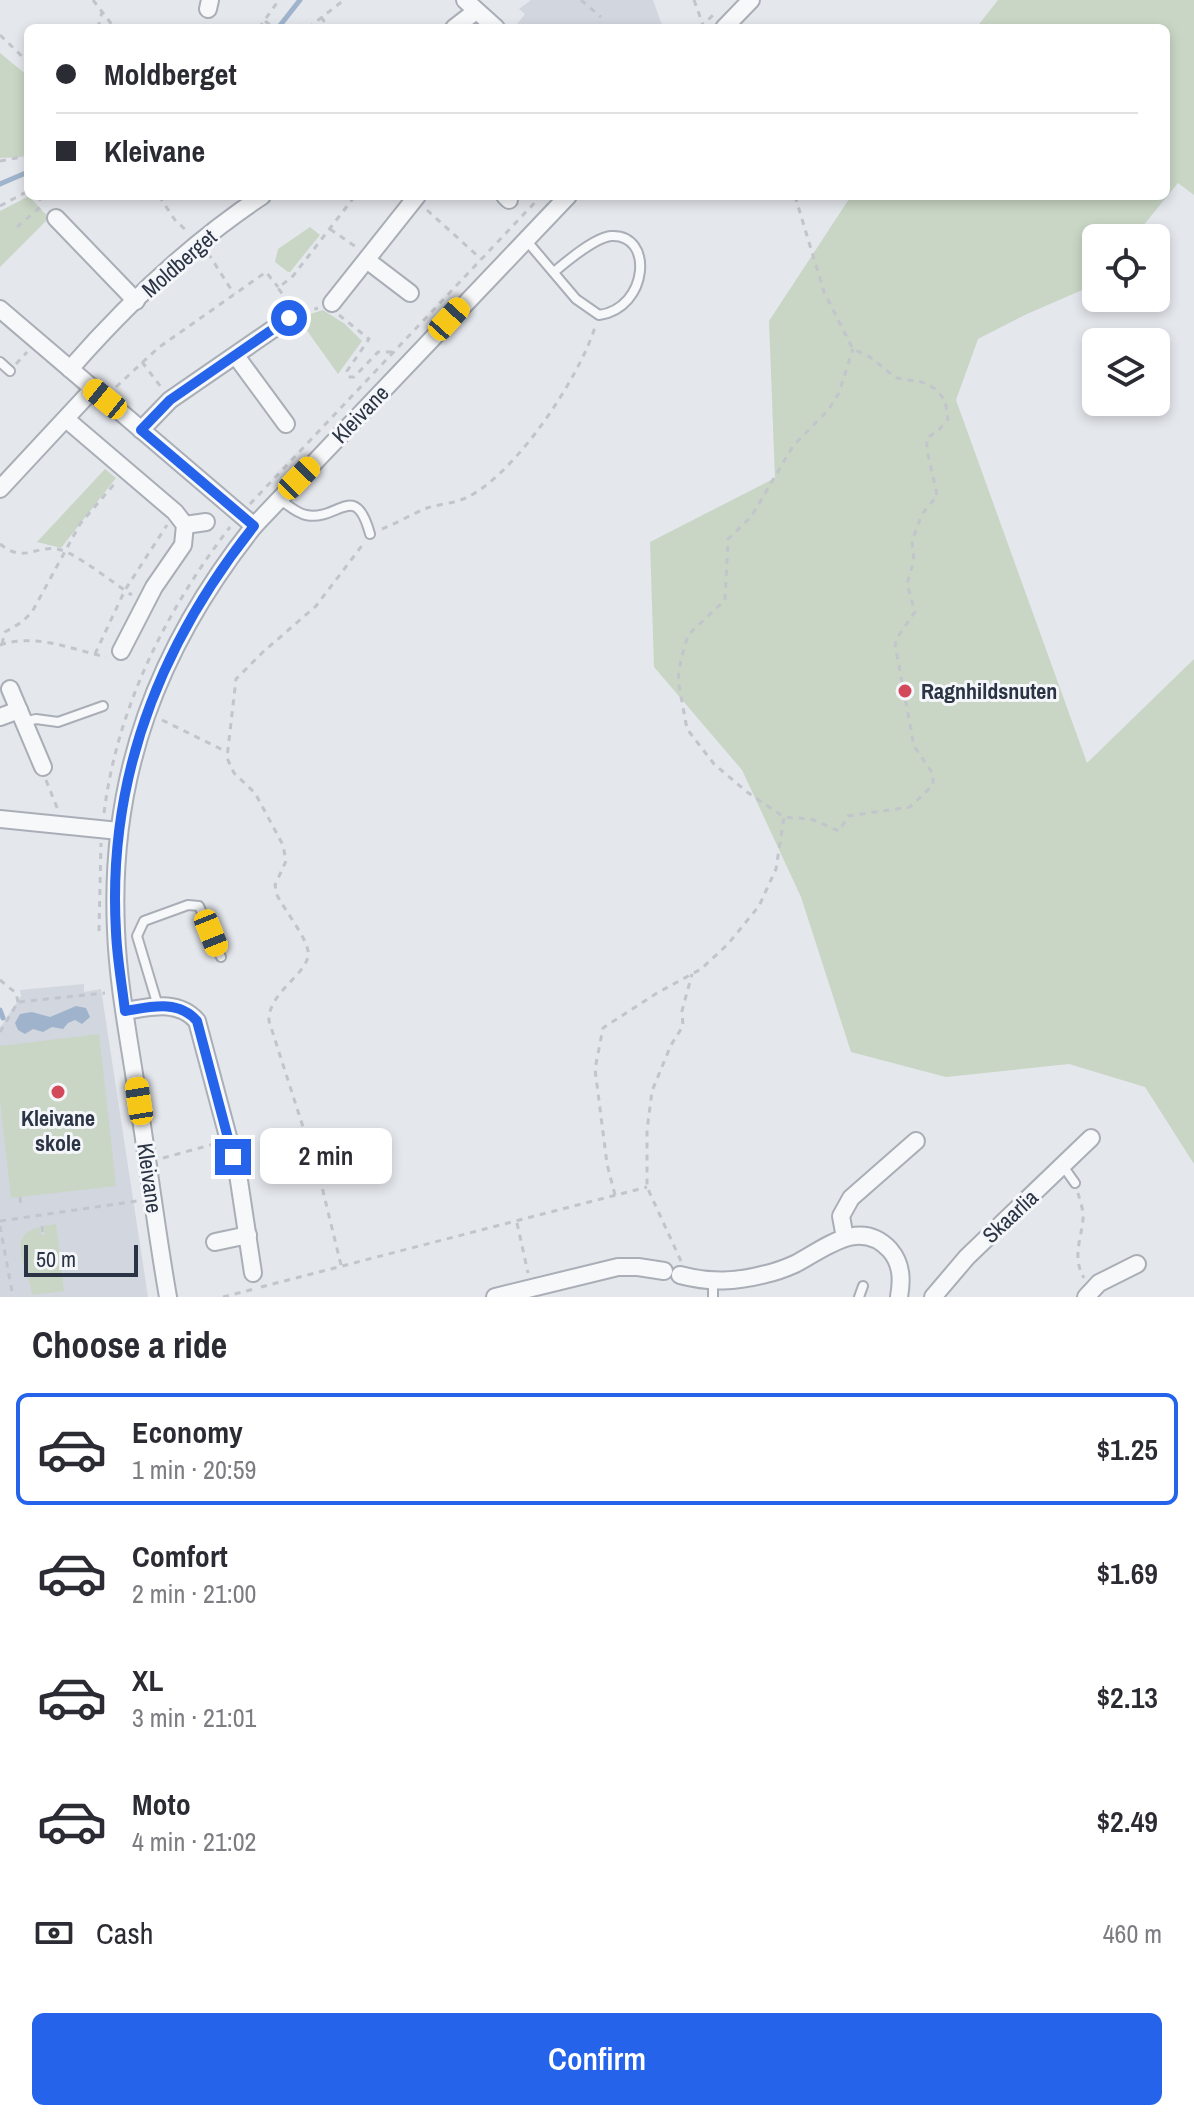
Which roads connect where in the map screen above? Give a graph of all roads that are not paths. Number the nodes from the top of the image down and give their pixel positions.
1 (751, 0) edge
2 (471, 5) edge
3 (457, 24) edge
4 (492, 24) edge
5 (728, 24) edge
6 (251, 200) edge
7 (414, 200) edge
8 (564, 200) edge
9 (56, 218) dead end
10 (526, 240) junction
11 (369, 259) junction
12 (554, 272) junction
13 (410, 293) dead end
14 (136, 301) junction
15 (332, 303) dead end
16 (0, 309) edge
17 (289, 318) dead end
18 (236, 356) junction
19 (0, 362) edge
20 (70, 369) junction
21 (10, 371) dead end
22 (93, 389) junction
23 (66, 419) junction
24 (286, 424) dead end
25 (141, 430) junction
26 (0, 489) edge
27 (279, 499) junction
28 (180, 518) junction
29 (206, 522) dead end
30 (254, 526) junction
31 (370, 534) road end
32 (114, 654) road end
33 (10, 689) dead end
34 (103, 706) dead end
35 (21, 716) junction
36 (0, 717) edge
37 (43, 767) road end
38 (0, 819) edge
39 (119, 831) junction
40 (221, 957) dead end
41 (158, 1007) junction
42 (125, 1011) junction
43 (1091, 1138) dead end
44 (916, 1141) dead end
45 (1063, 1166) junction
46 (1075, 1183) road end
47 (248, 1235) junction
48 (845, 1238) junction
49 (215, 1242) dead end
50 (1137, 1264) dead end
51 (253, 1273) dead end
52 (863, 1286) dead end
53 (1086, 1289) edge
54 (713, 1290) edge
55 (168, 1297) edge
56 (495, 1297) edge
57 (859, 1297) edge
58 (899, 1297) edge
59 (933, 1297) edge

1 - 5 street
2 - 3 street
2 - 4 street
6 - 14 street, Moldberget
7 - 11 street
8 - 10 street, Kleivane
9 - 14 street, Moldberget
10 - 12 lane
10 - 27 street, Kleivane
11 - 13 street
11 - 15 street
12 - 12 lane
14 - 20 street, Moldberget
16 - 20 street
17 - 18 street
18 - 24 street
18 - 25 street
19 - 21 lane
20 - 22 street
22 - 23 street
22 - 25 street
23 - 26 street
23 - 28 street
25 - 30 street
27 - 30 street, Kleivane
27 - 31 lane
28 - 29 street
28 - 32 street
30 - 39 street, Kleivane
33 - 35 street
34 - 35 lane
35 - 36 street
35 - 37 street
38 - 39 street
39 - 42 street, Kleivane
40 - 41 lane
41 - 42 street
41 - 47 street
42 - 55 street, Kleivane
43 - 45 street, Skaarlia
44 - 48 street
45 - 46 lane
45 - 59 street, Skaarlia
47 - 49 street
47 - 51 street
48 - 54 street
48 - 58 street
50 - 53 street
52 - 57 lane
54 - 56 street

